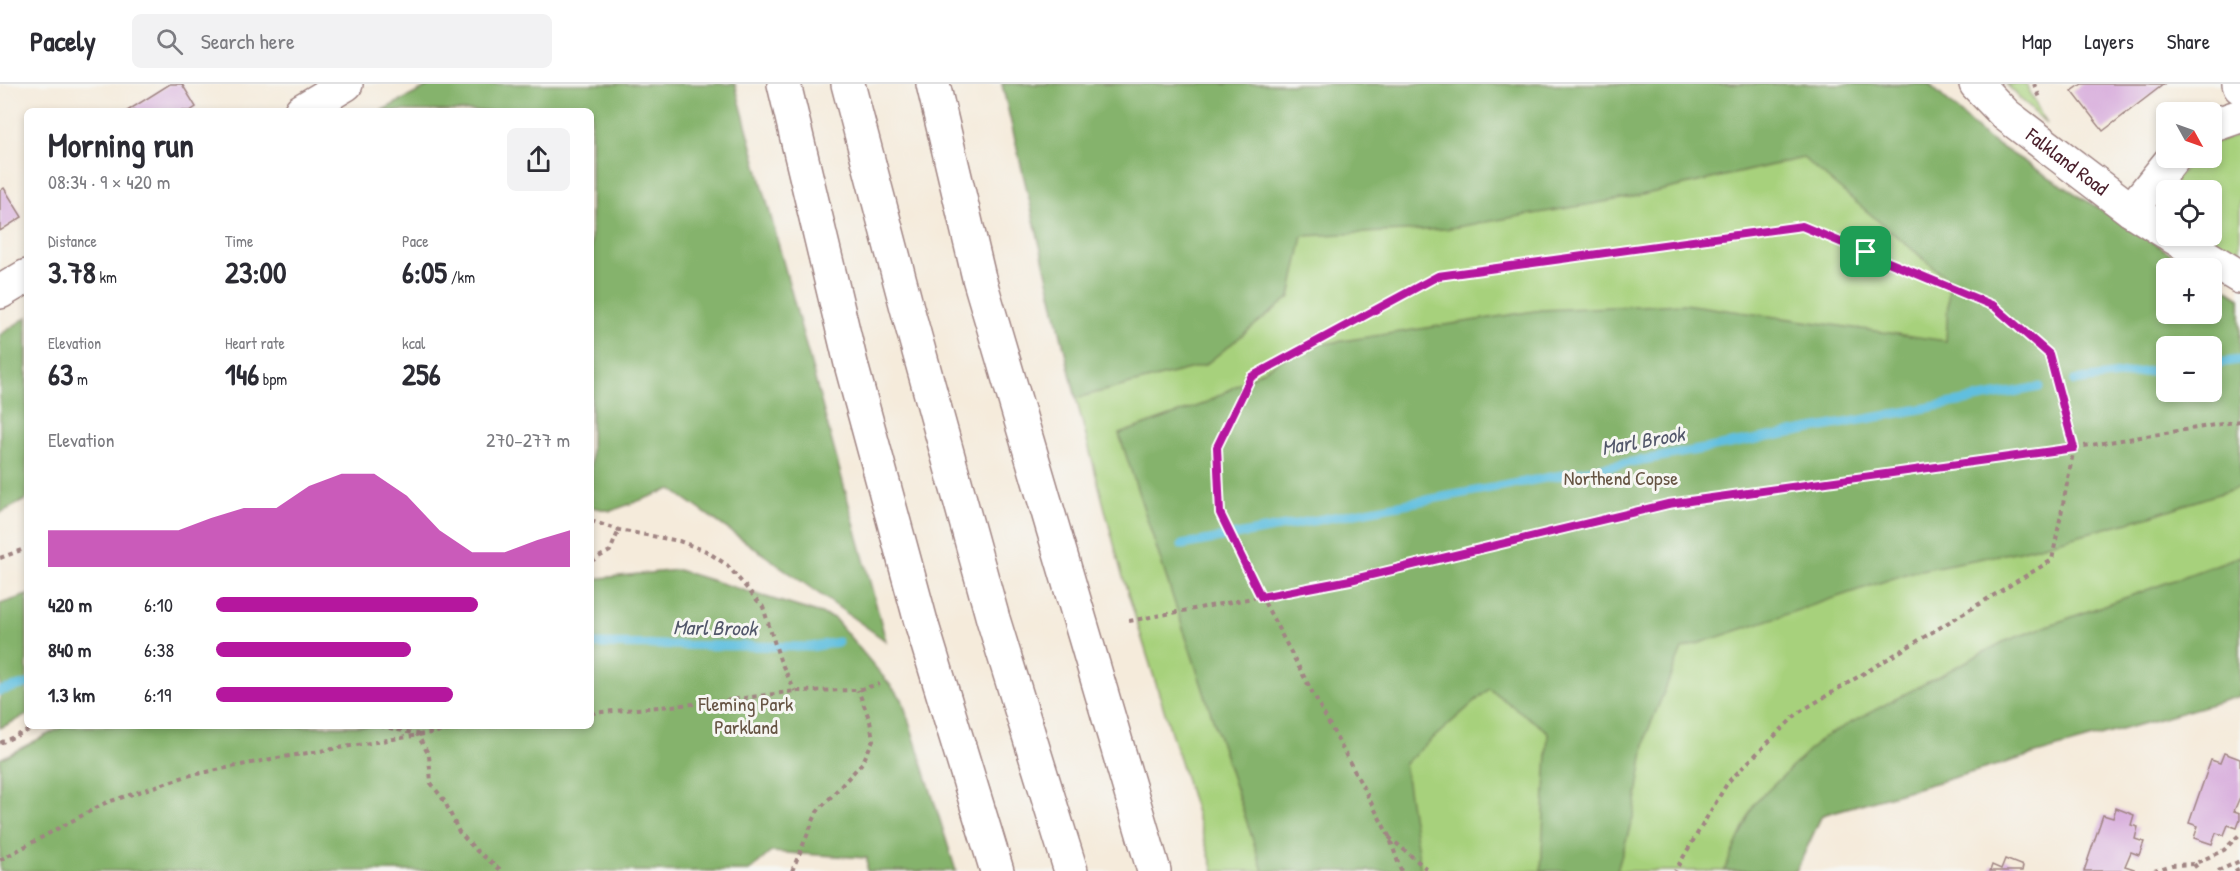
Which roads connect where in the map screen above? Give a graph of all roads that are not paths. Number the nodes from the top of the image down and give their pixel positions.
1 (346, 84) edge
2 (784, 84) edge
3 (848, 84) edge
4 (933, 84) edge
5 (1976, 84) edge
6 (306, 108) edge
7 (2240, 116) edge
8 (2222, 122) edge
9 (2165, 168) edge
10 (2131, 210) junction
11 (2156, 226) edge
12 (2189, 246) edge
13 (2240, 277) edge
14 (24, 278) edge
15 (0, 292) edge
16 (997, 871) edge
17 (1071, 871) edge
18 (1154, 871) edge

1 - 6 main road
2 - 16 main road
3 - 17 main road
4 - 18 main road
5 - 10 main road, Falkland Road
7 - 8 main road
9 - 10 main road
10 - 11 main road, Falkland Road
12 - 13 main road
14 - 15 main road

